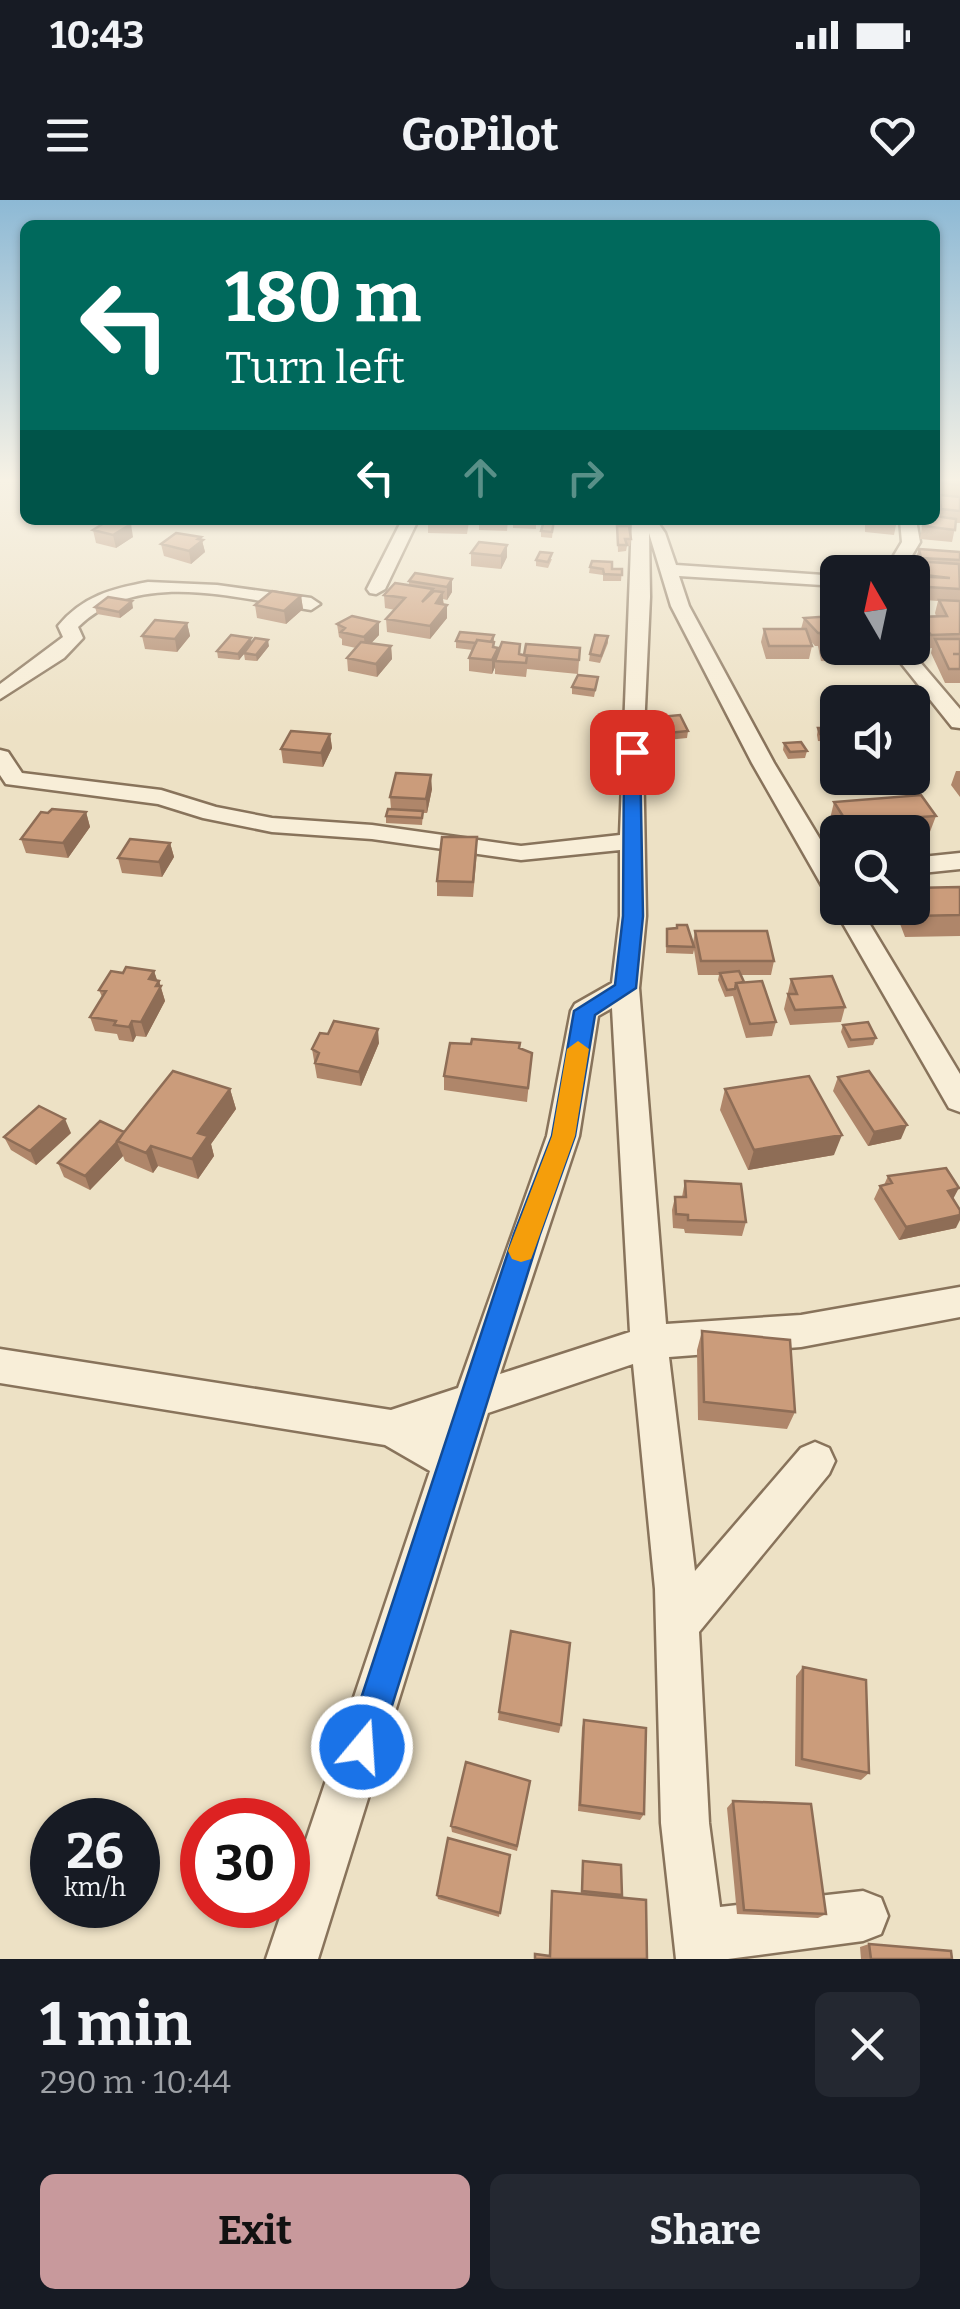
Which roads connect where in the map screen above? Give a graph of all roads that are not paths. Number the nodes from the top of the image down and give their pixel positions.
1 (389, 563) edge
2 (641, 563) edge
3 (667, 563) edge
4 (669, 570) junction
5 (820, 578) edge
6 (376, 589) dead end
7 (311, 604) dead end
8 (912, 665) edge
9 (0, 693) edge
10 (960, 722) edge
11 (0, 757) edge
12 (632, 841) junction
13 (820, 854) edge
14 (960, 860) edge
15 (930, 864) edge
16 (857, 925) edge
17 (625, 988) junction
18 (960, 1100) edge
19 (960, 1302) edge
20 (648, 1342) junction
21 (0, 1366) edge
22 (475, 1400) junction
23 (392, 1428) junction
24 (815, 1462) dead end
25 (456, 1464) junction
26 (677, 1625) junction
27 (863, 1916) dead end
28 (700, 1947) edge
29 (292, 1959) edge

1 - 6 street
2 - 12 street
3 - 4 street
4 - 5 street
4 - 13 street
7 - 9 street
8 - 10 street
11 - 12 street
12 - 17 street
14 - 15 street
16 - 18 street
17 - 20 street
17 - 22 street
19 - 20 street
20 - 22 street
20 - 26 street
21 - 23 street
22 - 23 street
22 - 25 street
23 - 25 street
24 - 26 street
25 - 29 street
26 - 28 street
27 - 28 street

